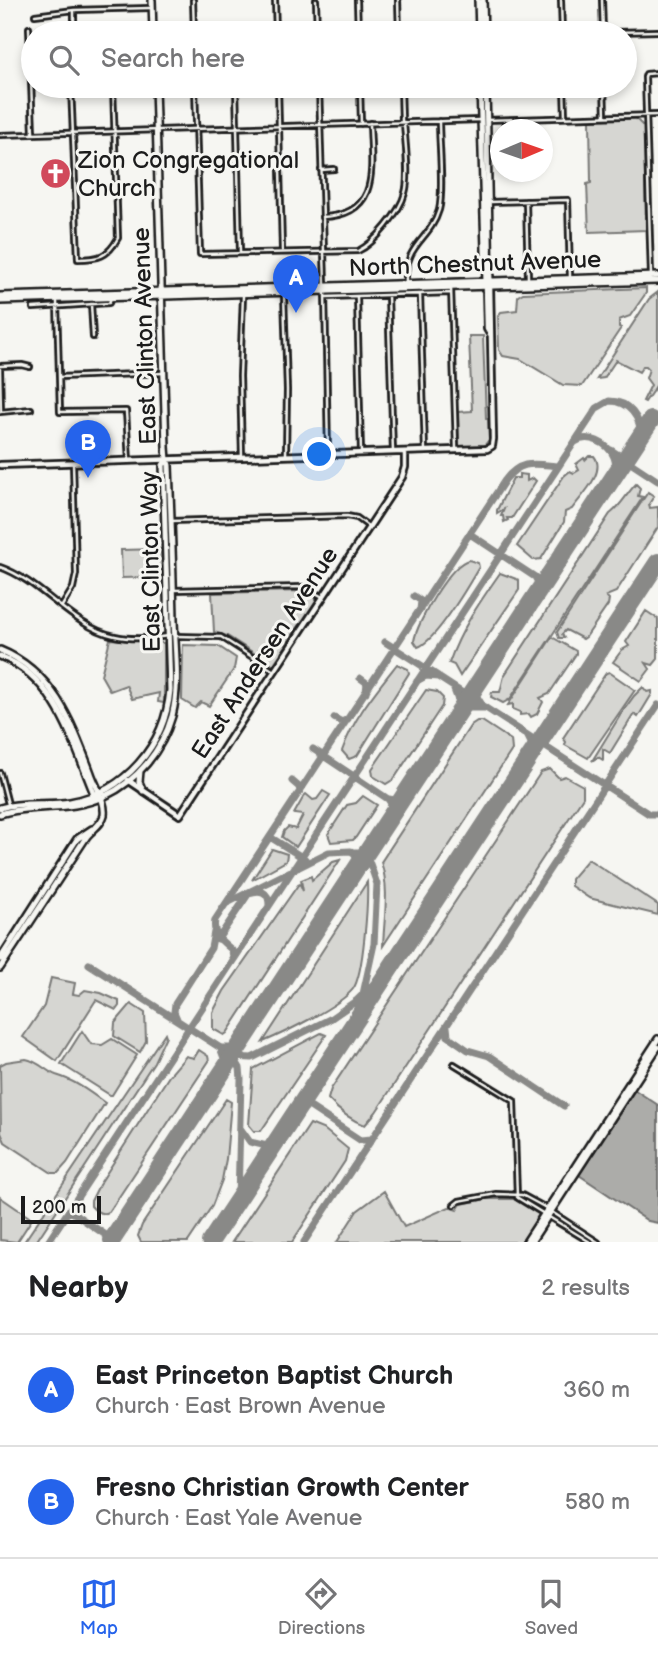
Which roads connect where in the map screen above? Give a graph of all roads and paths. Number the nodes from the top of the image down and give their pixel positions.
1 (152, 0) edge
2 (193, 0) edge
3 (275, 0) edge
4 (316, 0) edge
5 (357, 0) edge
6 (398, 0) edge
7 (481, 0) edge
8 (561, 0) edge
9 (602, 0) edge
10 (152, 8) junction
11 (74, 10) junction
12 (35, 15) dead end
13 (74, 21) edge
14 (153, 21) edge
15 (194, 21) edge
16 (276, 21) edge
17 (317, 21) edge
18 (358, 21) edge
19 (399, 21) edge
20 (482, 21) edge
21 (562, 21) edge
22 (603, 21) edge
23 (658, 31) edge
24 (637, 32) edge
25 (658, 73) edge
26 (32, 98) edge
27 (72, 98) edge
28 (113, 98) edge
29 (155, 98) edge
30 (195, 98) edge
31 (236, 98) edge
32 (278, 98) edge
33 (319, 98) edge
34 (360, 98) edge
35 (402, 98) edge
36 (483, 98) edge
37 (564, 98) edge
38 (604, 98) edge
39 (647, 115) junction
40 (658, 115) edge
41 (605, 116) junction
42 (565, 117) junction
43 (484, 120) junction
44 (439, 121) junction
45 (403, 122) junction
46 (370, 123) junction
47 (361, 124) junction
48 (320, 125) junction
49 (279, 126) junction
50 (236, 127) junction
51 (196, 129) junction
52 (156, 130) junction
53 (114, 131) junction
54 (73, 132) junction
55 (33, 134) junction
56 (0, 135) edge
57 (334, 169) dead end
58 (321, 170) junction
59 (527, 201) junction
60 (486, 202) junction
61 (323, 217) junction
62 (282, 251) junction
63 (324, 251) junction
64 (240, 253) junction
65 (655, 278) edge
66 (570, 281) junction
67 (443, 282) junction
68 (528, 282) junction
69 (488, 283) junction
70 (406, 286) junction
71 (284, 290) junction
72 (451, 290) junction
73 (243, 291) junction
74 (325, 291) junction
75 (419, 291) junction
76 (161, 294) junction
77 (388, 295) junction
78 (357, 296) junction
79 (111, 298) junction
80 (0, 299) edge
81 (57, 300) junction
82 (91, 304) junction
83 (33, 308) dead end
84 (93, 337) dead end
85 (30, 367) dead end
86 (0, 368) edge
87 (164, 373) junction
88 (59, 377) junction
89 (31, 409) dead end
90 (0, 412) edge
91 (456, 450) junction
92 (425, 451) junction
93 (393, 452) junction
94 (405, 452) junction
95 (361, 453) junction
96 (328, 454) junction
97 (286, 456) junction
98 (242, 457) junction
99 (167, 460) junction
100 (129, 461) junction
101 (73, 463) junction
102 (0, 465) edge
103 (171, 521) junction
104 (369, 526) junction
105 (0, 567) edge
106 (173, 590) junction
107 (323, 597) junction
108 (61, 606) junction
109 (172, 636) junction
110 (0, 650) edge
111 (0, 656) edge
112 (274, 671) junction
113 (168, 706) junction
114 (66, 719) junction
115 (164, 736) junction
116 (140, 771) junction
117 (0, 774) edge
118 (126, 779) junction
119 (143, 791) junction
120 (97, 796) junction
121 (8, 806) junction
122 (0, 811) edge
123 (24, 927) junction
124 (0, 959) edge
125 (0, 968) edge
126 (658, 1039) edge
127 (658, 1047) edge
128 (454, 1064) dead end
129 (517, 1197) junction
130 (454, 1205) dead end
131 (547, 1212) junction
132 (589, 1240) edge
133 (526, 1242) edge
134 (531, 1242) edge
135 (598, 1242) edge

1 - 10 main road
2 - 15 street
3 - 16 street
4 - 17 street
5 - 18 street
6 - 19 street
7 - 20 main road
8 - 21 street
9 - 22 street
10 - 11 street
10 - 14 main road
11 - 12 street
11 - 13 street
23 - 24 street
25 - 39 street
26 - 55 street
27 - 54 street
28 - 53 street
29 - 52 main road, East Clinton Avenue
30 - 51 street
31 - 50 street
32 - 49 street
33 - 48 street
34 - 47 street
35 - 45 street
36 - 43 main road
37 - 42 street
38 - 41 street
39 - 40 street
39 - 41 street
39 - 65 street
41 - 42 street
42 - 43 street
43 - 44 street
43 - 60 main road
44 - 45 street
44 - 70 street
45 - 46 street
45 - 63 street
46 - 47 street
46 - 61 street
47 - 48 street
48 - 49 street
48 - 58 street
49 - 50 street
49 - 62 street
50 - 51 street
50 - 64 street
51 - 52 street
51 - 64 street
52 - 53 street
52 - 76 main road, East Clinton Avenue
53 - 54 street
53 - 54 street
54 - 55 street
55 - 56 street
57 - 58 street
58 - 61 street
59 - 60 street
59 - 66 street
59 - 68 street
60 - 69 main road
61 - 63 street
62 - 63 street
62 - 64 street
63 - 74 street
65 - 66 main road, North Chestnut Avenue
66 - 68 main road, North Chestnut Avenue
67 - 69 main road, North Chestnut Avenue
67 - 70 main road, North Chestnut Avenue
67 - 75 main road
68 - 69 main road, North Chestnut Avenue
69 - 72 main road, North Chestnut Avenue
69 - 91 street
70 - 74 main road, North Chestnut Avenue
70 - 75 main road, North Chestnut Avenue
71 - 73 main road, North Chestnut Avenue
71 - 74 main road, North Chestnut Avenue
71 - 97 street
72 - 75 main road, North Chestnut Avenue
72 - 91 street
73 - 76 main road, North Chestnut Avenue
73 - 98 street
74 - 78 street
74 - 96 street
75 - 77 street
75 - 92 street
76 - 79 main road, North Chestnut Avenue
76 - 81 main road, North Chestnut Avenue
76 - 87 main road, East Clinton Avenue
77 - 78 street
77 - 93 street
78 - 95 street
79 - 81 main road, North Chestnut Avenue
79 - 82 street, North Chestnut Avenue
80 - 81 main road, North Chestnut Avenue
81 - 82 street, North Chestnut Avenue
81 - 83 street, North Chestnut Avenue
81 - 88 street
82 - 84 street
85 - 86 street
86 - 90 street
87 - 88 street
87 - 99 main road, East Clinton Avenue
88 - 100 street
89 - 90 street
91 - 92 street
92 - 94 street
93 - 94 street
93 - 95 street
94 - 104 street, East Andersen Avenue
95 - 96 street
96 - 97 street
97 - 98 street
98 - 99 street
99 - 100 street
99 - 103 main road, East Clinton Way
99 - 109 main road, East Clinton Way
100 - 101 street
101 - 102 street
101 - 108 street
103 - 104 street
103 - 106 main road, East Clinton Way
104 - 107 street, East Andersen Avenue
105 - 108 street
106 - 107 street
106 - 109 main road, East Clinton Way
107 - 112 street, East Andersen Avenue
108 - 109 street
109 - 112 street
109 - 113 main road, East Clinton Way
109 - 115 main road, East Clinton Way
110 - 114 main road
111 - 114 main road
112 - 119 street, East Andersen Avenue
113 - 115 main road
113 - 118 main road, East Clinton Way
114 - 120 main road
115 - 116 main road, East Clinton Way
116 - 118 main road, East Clinton Way
116 - 119 main road
117 - 121 street
118 - 119 street, East Andersen Avenue
118 - 120 main road, East Clinton Way
120 - 121 main road, East Clinton Way
120 - 122 main road, East Clinton Way
120 - 123 main road
121 - 122 main road
123 - 124 main road
123 - 125 main road
126 - 131 main road
127 - 131 main road
128 - 129 street
129 - 130 street
129 - 131 street
131 - 132 street
131 - 133 main road
131 - 134 main road
132 - 135 street

